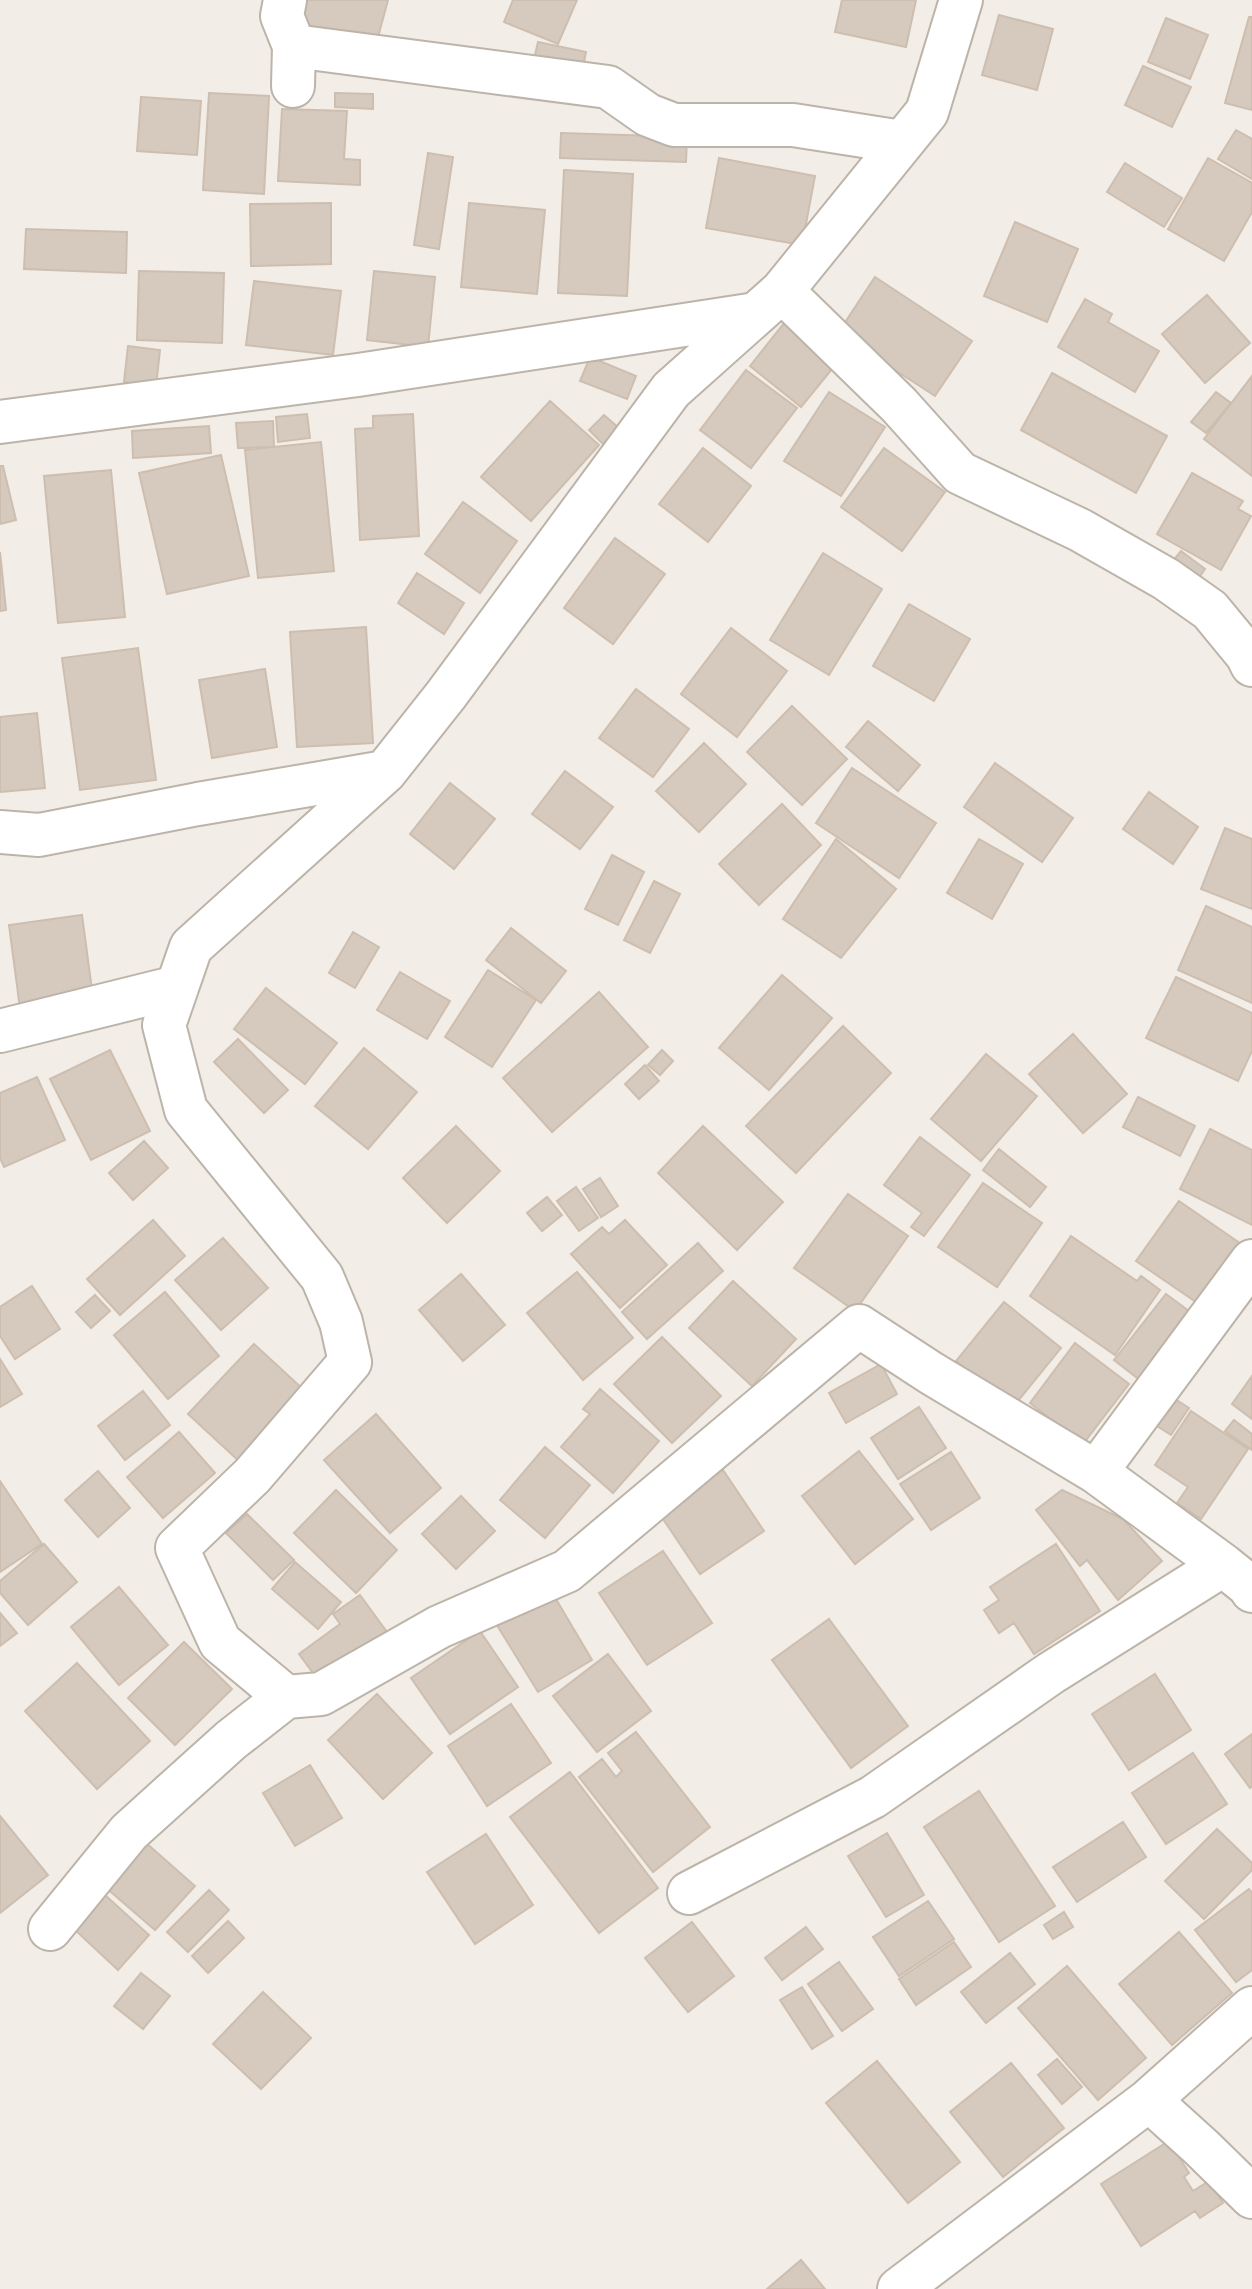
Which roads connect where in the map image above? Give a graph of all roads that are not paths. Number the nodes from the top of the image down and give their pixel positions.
1 (285, 0) edge
2 (961, 0) edge
3 (902, 142) junction
4 (769, 303) junction
5 (0, 422) edge
6 (1250, 657) edge
7 (385, 772) junction
8 (0, 832) edge
9 (177, 987) junction
10 (0, 1031) edge
11 (1252, 1261) edge
12 (1096, 1472) junction
13 (1237, 1578) edge
14 (286, 1697) junction
15 (689, 1893) dead end
16 (50, 1929) dead end
17 (1252, 2008) edge
18 (1149, 2100) junction
19 (1252, 2197) edge
20 (899, 2289) edge

1 - 3 street
2 - 3 street
3 - 4 street
4 - 5 street
4 - 6 street
4 - 7 street
7 - 8 street
7 - 9 street
9 - 10 street
9 - 14 street
11 - 12 street
12 - 13 street
12 - 14 street
13 - 15 street
14 - 16 street
17 - 18 street
18 - 19 street
18 - 20 street

